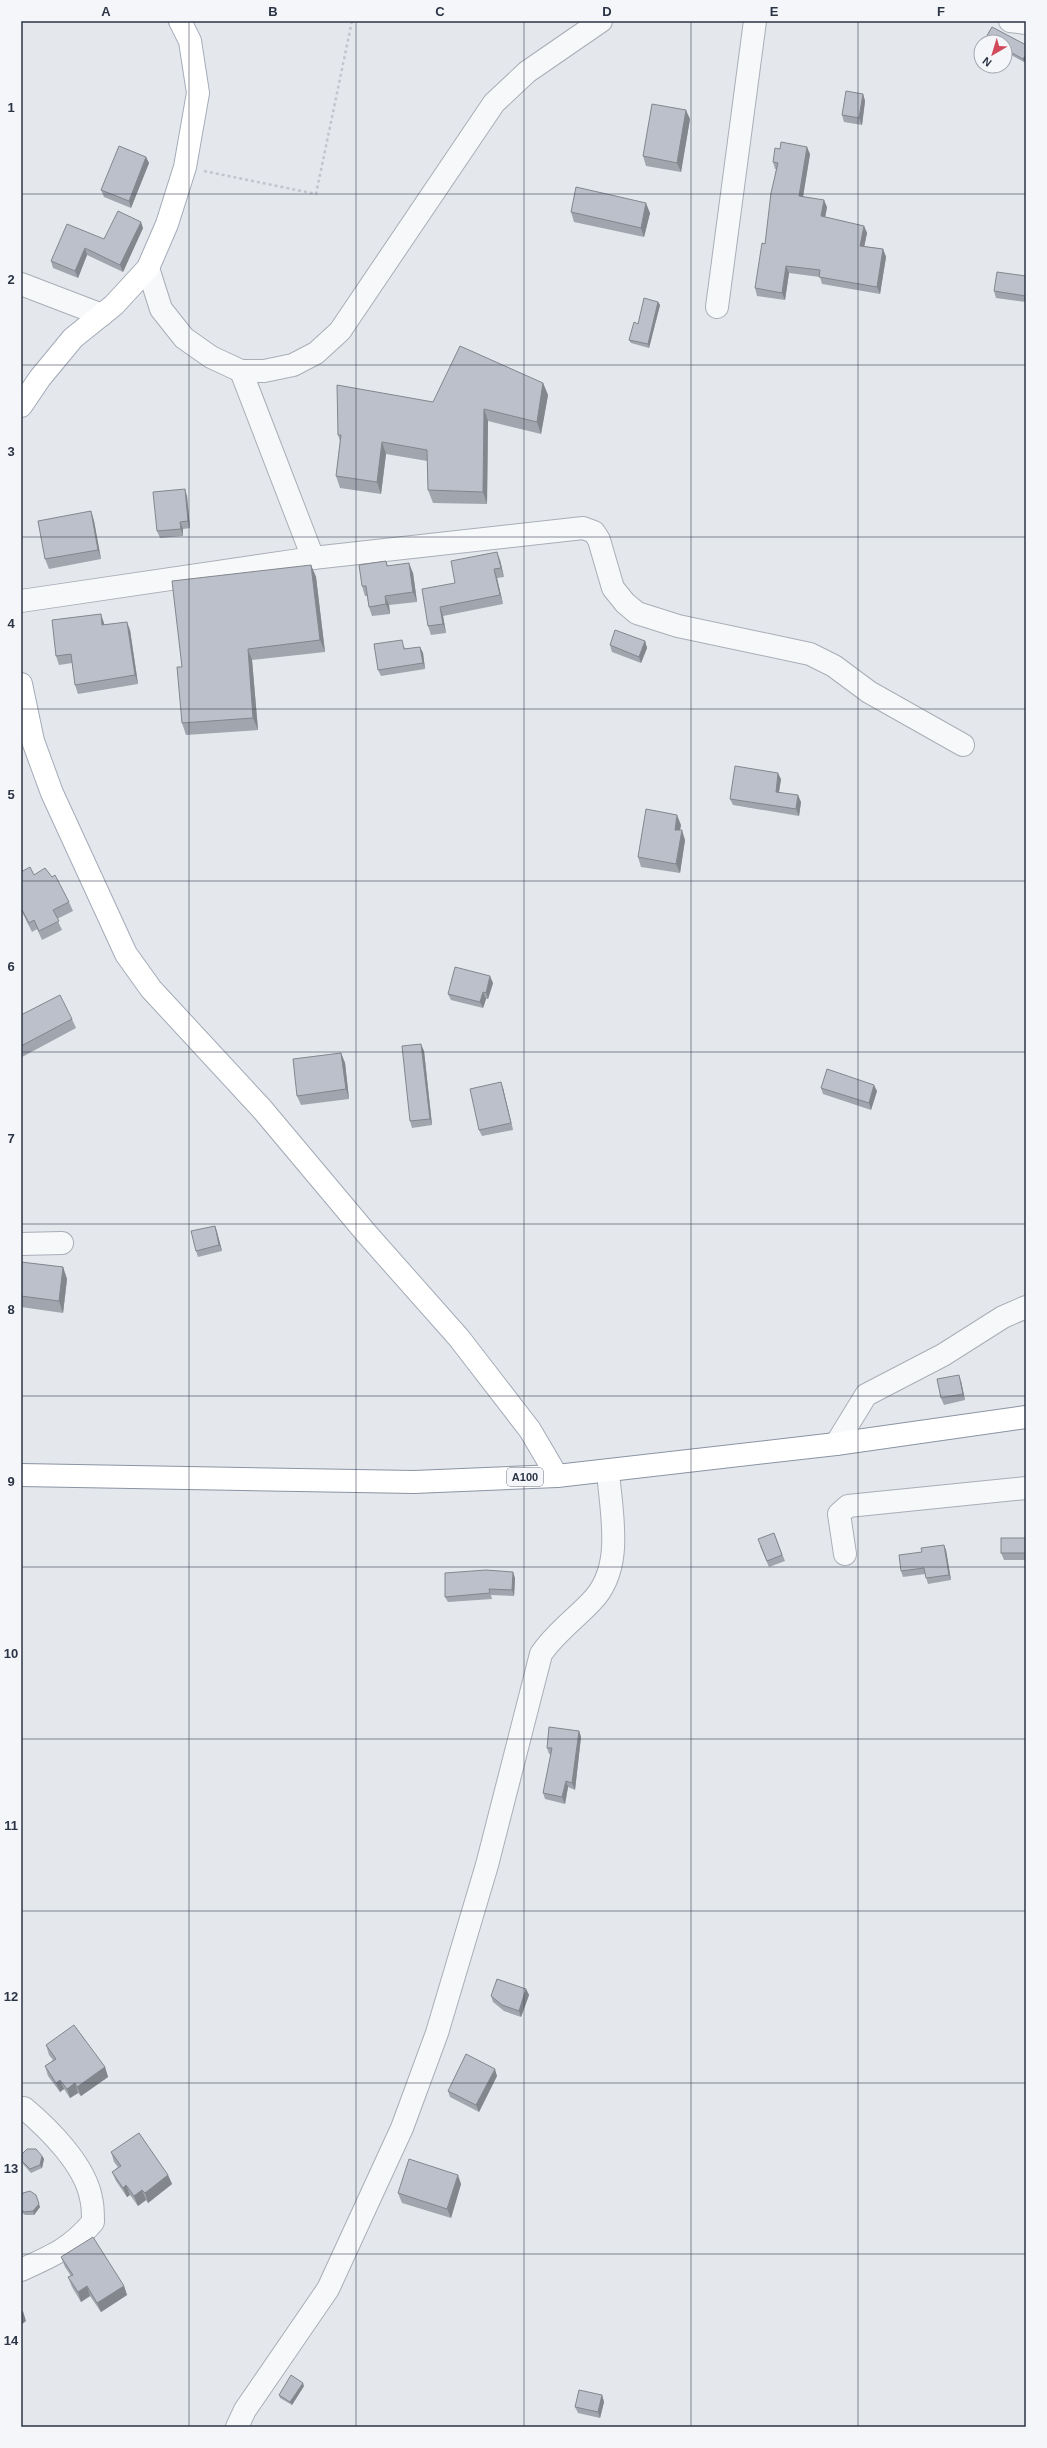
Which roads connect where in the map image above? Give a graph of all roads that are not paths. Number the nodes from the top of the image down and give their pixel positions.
1 (180, 21) edge
2 (601, 21) edge
3 (756, 21) edge
4 (1010, 21) edge
5 (1026, 23) edge
6 (148, 268) junction
7 (21, 284) edge
8 (717, 307) dead end
9 (102, 315) junction
10 (241, 371) junction
11 (21, 406) edge
12 (313, 558) junction
13 (21, 601) edge
14 (21, 684) edge
15 (963, 745) dead end
16 (62, 1243) dead end
17 (21, 1244) edge
18 (1026, 1307) edge
19 (1026, 1417) edge
20 (836, 1444) junction
21 (608, 1471) junction
22 (21, 1475) edge
23 (557, 1476) junction
24 (1026, 1488) edge
25 (846, 1554) dead end
26 (21, 2108) edge
27 (21, 2270) edge
28 (237, 2427) edge

1 - 6 main road
2 - 10 street
3 - 8 street
4 - 5 street
6 - 9 main road
6 - 10 street
7 - 9 street
9 - 11 main road
10 - 12 street
12 - 13 street
12 - 15 street
14 - 23 main road
16 - 17 street
18 - 20 street
19 - 20 main road, A100
20 - 21 main road, A100
21 - 23 main road, A100
21 - 28 street
22 - 23 main road, A100
24 - 25 street
26 - 27 street

